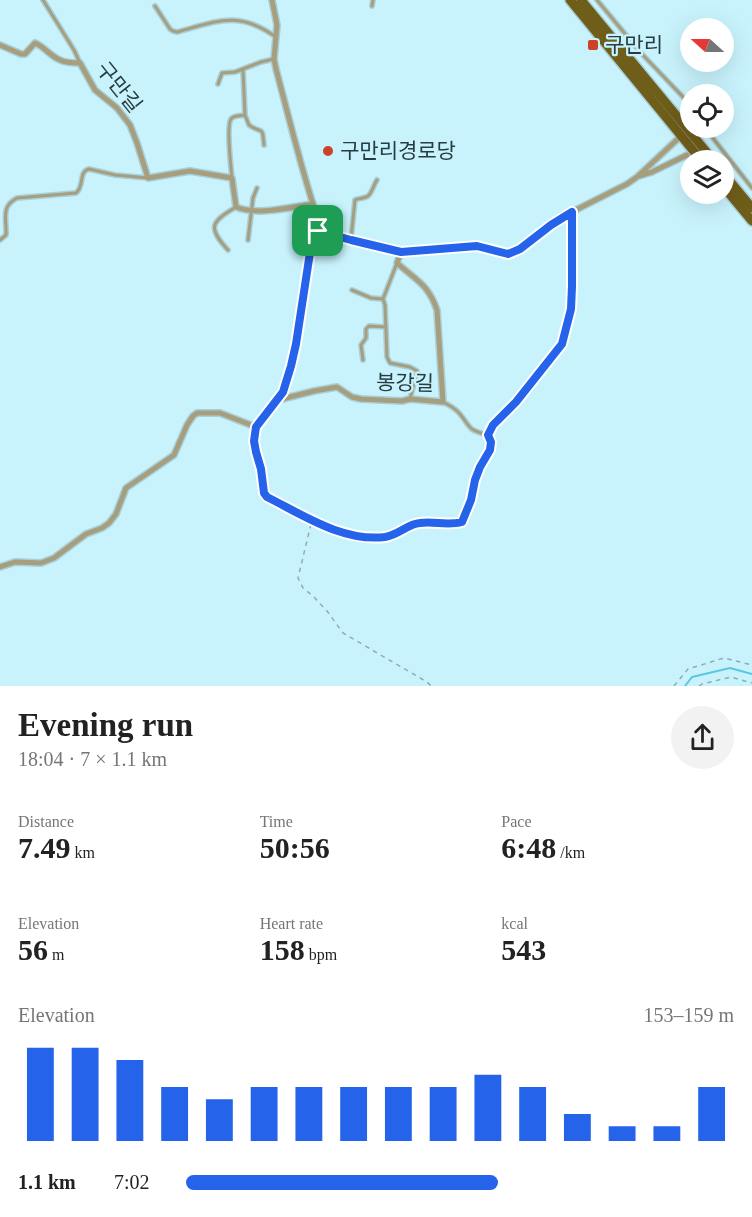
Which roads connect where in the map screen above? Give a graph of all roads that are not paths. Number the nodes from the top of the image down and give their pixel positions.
1 (43, 0) edge
2 (273, 0) edge
3 (373, 0) edge
4 (570, 0) edge
5 (581, 0) edge
6 (597, 0) edge
7 (155, 6) dead end
8 (372, 6) dead end
9 (276, 37) junction
10 (0, 45) edge
11 (274, 59) junction
12 (80, 63) junction
13 (243, 70) junction
14 (218, 84) dead end
15 (680, 94) edge
16 (245, 115) junction
17 (680, 135) edge
18 (680, 137) edge
19 (683, 138) edge
20 (713, 138) joint
21 (707, 142) dead end
22 (264, 145) dead end
23 (693, 150) edge
24 (705, 150) edge
25 (680, 158) edge
26 (232, 177) junction
27 (637, 177) junction
28 (148, 178) junction
29 (377, 180) dead end
30 (734, 186) edge
31 (257, 188) dead end
32 (752, 188) edge
33 (734, 199) edge
34 (313, 204) junction
35 (236, 207) junction
36 (752, 208) edge
37 (252, 210) junction
38 (572, 212) junction
39 (752, 221) edge
40 (318, 231) junction
41 (0, 240) edge
42 (248, 240) dead end
43 (351, 240) junction
44 (228, 250) dead end
45 (401, 252) junction
46 (397, 263) junction
47 (352, 290) dead end
48 (383, 299) junction
49 (386, 327) junction
50 (363, 360) dead end
51 (410, 399) junction
52 (278, 400) junction
53 (444, 402) junction
54 (256, 427) junction
55 (488, 435) junction
56 (0, 567) edge

1 - 12 lane
2 - 9 street
3 - 8 lane
4 - 17 main road
5 - 24 main road
6 - 15 lane
7 - 9 lane
9 - 11 street
10 - 12 street, 구만길
11 - 13 lane
11 - 34 street
12 - 28 street, 구만길
13 - 14 lane
13 - 16 lane
16 - 22 lane
16 - 26 lane
18 - 27 street
19 - 23 main road
20 - 21 lane
20 - 32 lane
25 - 27 street
26 - 28 street
26 - 35 street
27 - 38 street
28 - 41 lane
29 - 43 lane
30 - 36 main road
31 - 37 lane
33 - 39 main road
34 - 37 street
34 - 40 street
35 - 37 street
35 - 44 lane
37 - 42 lane
38 - 45 street
38 - 55 lane
40 - 43 street
40 - 52 street
43 - 45 street
45 - 46 street
46 - 48 lane
46 - 53 street, 봉강길
47 - 48 lane
48 - 49 lane
49 - 50 lane
49 - 51 lane
51 - 52 street, 봉강길
51 - 53 street, 봉강길
52 - 54 street
53 - 55 lane
54 - 55 lane
54 - 56 street

